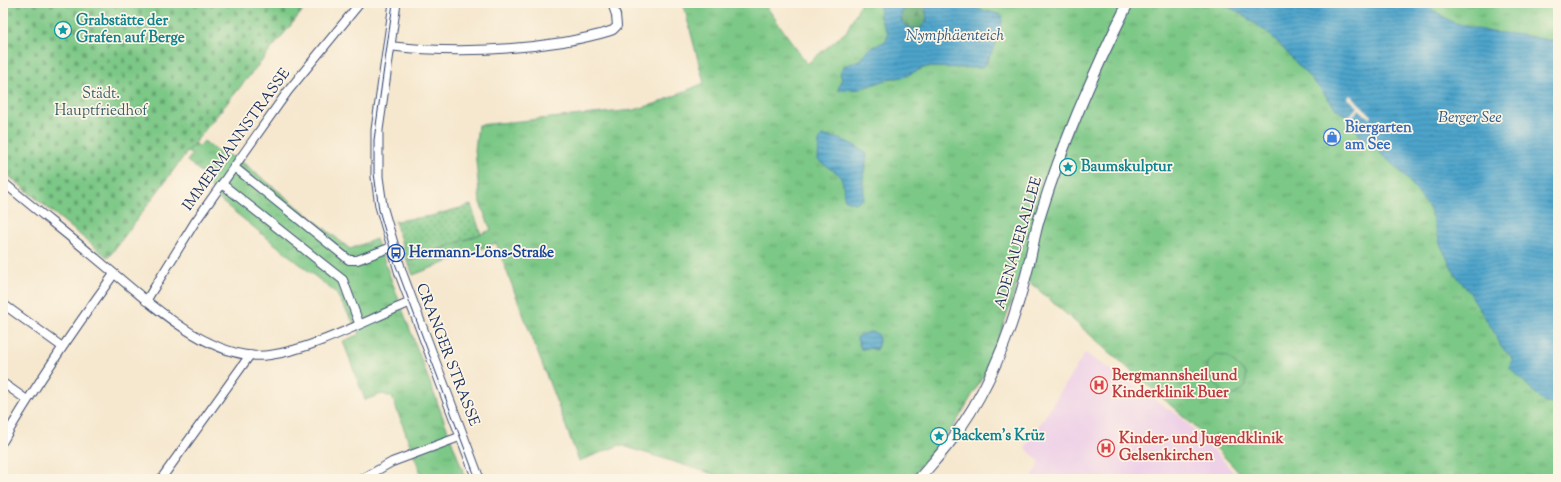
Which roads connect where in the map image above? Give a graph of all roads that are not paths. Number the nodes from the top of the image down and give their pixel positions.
1 (360, 3) edge
2 (395, 3) edge
3 (612, 3) edge
4 (1128, 3) edge
5 (389, 46) junction
6 (234, 167) junction
7 (3, 182) edge
8 (222, 184) junction
9 (392, 247) junction
10 (114, 274) junction
11 (146, 301) junction
12 (411, 302) junction
13 (3, 304) edge
14 (359, 324) junction
15 (61, 346) junction
16 (250, 355) junction
17 (3, 383) edge
18 (26, 400) junction
19 (462, 436) junction
20 (3, 441) edge
21 (161, 479) edge
22 (362, 479) edge
23 (478, 479) edge
24 (919, 479) edge

1 - 6 street, IMMERMANNSTRASSE
2 - 5 main road, CRANGER STRASSE
3 - 5 street
4 - 24 street, ADENAUERALLEE
5 - 9 main road, CRANGER STRASSE
6 - 8 street, IMMERMANNSTRASSE
6 - 9 street
7 - 10 street
8 - 11 street, IMMERMANNSTRASSE
8 - 14 street
9 - 12 main road, CRANGER STRASSE
10 - 11 street
10 - 15 street
11 - 16 street
12 - 14 street
12 - 19 main road, CRANGER STRASSE
13 - 15 street
14 - 16 street
15 - 18 street
16 - 21 street
17 - 18 street
18 - 20 street
19 - 22 street
19 - 23 main road, CRANGER STRASSE

